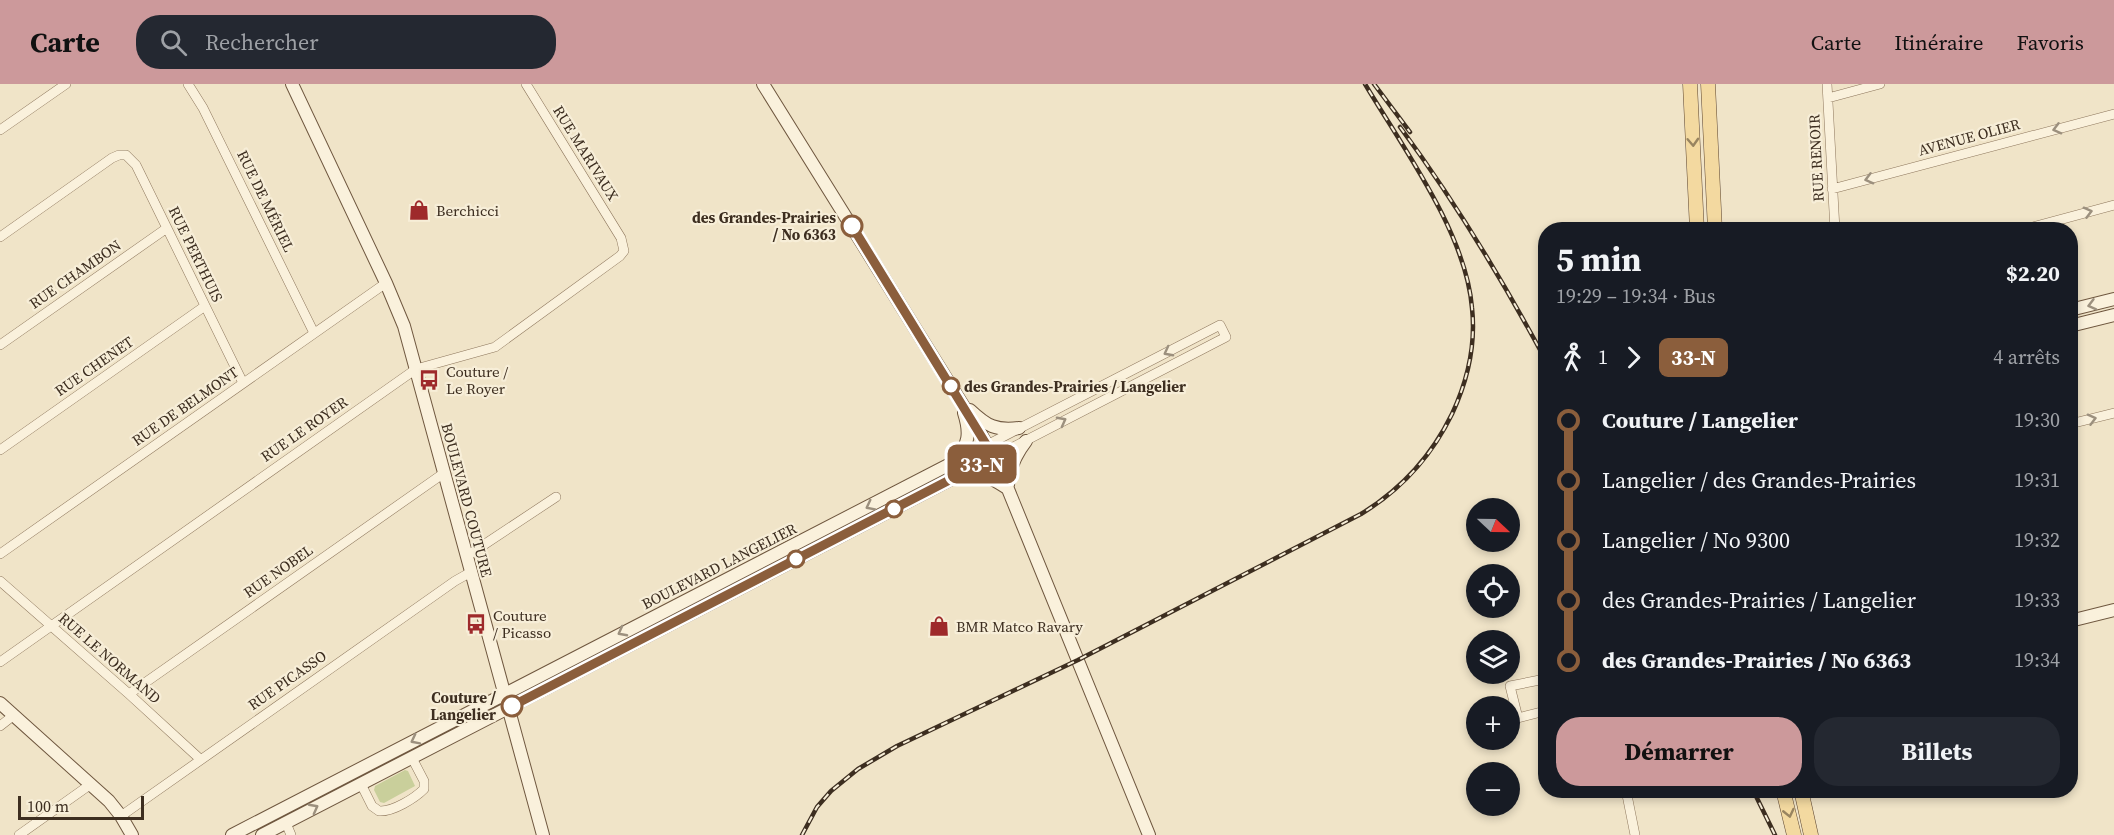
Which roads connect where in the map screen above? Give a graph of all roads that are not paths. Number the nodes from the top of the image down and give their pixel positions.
1 (66, 84) edge
2 (188, 84) edge
3 (292, 84) edge
4 (526, 84) edge
5 (764, 84) edge
6 (1690, 84) edge
7 (1708, 84) edge
8 (1827, 84) edge
9 (1880, 84) edge
10 (1828, 98) junction
11 (2114, 114) edge
12 (0, 130) edge
13 (1832, 189) junction
14 (2114, 205) edge
15 (1698, 222) edge
16 (1715, 222) edge
17 (1834, 222) edge
18 (2051, 222) edge
19 (167, 228) junction
20 (0, 237) edge
21 (621, 238) joint
22 (386, 282) junction
23 (2114, 299) edge
24 (205, 306) junction
25 (2078, 308) edge
26 (2114, 315) edge
27 (2078, 324) edge
28 (314, 333) junction
29 (0, 345) edge
30 (416, 369) junction
31 (243, 383) junction
32 (958, 398) junction
33 (2114, 413) edge
34 (2078, 422) edge
35 (1019, 428) junction
36 (1026, 441) junction
37 (987, 445) junction
38 (1, 450) edge
39 (994, 457) junction
40 (941, 469) junction
41 (444, 473) junction
42 (963, 473) junction
43 (1008, 489) junction
44 (556, 497) dead end
45 (0, 554) edge
46 (467, 556) junction
47 (471, 572) junction
48 (0, 581) edge
49 (2114, 610) edge
50 (2078, 619) edge
51 (50, 626) junction
52 (0, 662) edge
53 (1538, 680) edge
54 (129, 694) junction
55 (504, 694) junction
56 (0, 703) edge
57 (508, 708) junction
58 (1538, 713) edge
59 (14, 716) junction
60 (0, 726) edge
61 (412, 758) junction
62 (200, 759) junction
63 (91, 784) junction
64 (361, 784) junction
65 (1628, 798) edge
66 (1785, 798) edge
67 (1803, 798) edge
68 (121, 816) junction
69 (289, 829) edge
70 (19, 835) edge
71 (132, 835) edge
72 (232, 835) edge
73 (262, 835) edge
74 (543, 835) edge
75 (1149, 835) edge
76 (1635, 835) edge
77 (1794, 835) edge
78 (1811, 835) edge

1 - 12 street
2 - 28 street, RUE DE MÉRIEL
3 - 22 main road, BOULEVARD COUTURE
4 - 21 street, RUE MARIVAUX
5 - 32 main road
6 -> 15 main road
7 - 16 main road
8 - 10 street, RUE RENOIR
9 - 10 street
10 - 13 street, RUE RENOIR
11 -> 13 street, AVENUE OLIER
13 - 17 street, RUE RENOIR
18 -> 14 street
19 - 20 street, RUE PERTHUIS
19 - 24 street, RUE PERTHUIS
19 - 29 street, RUE CHAMBON
21 - 30 street, RUE LE ROYER
22 - 28 street, RUE DE BELMONT
22 - 30 main road, BOULEVARD COUTURE
23 -> 25 main road
24 - 31 street, RUE PERTHUIS
24 - 38 street, RUE CHENET
26 - 27 main road
28 - 31 street, RUE DE BELMONT
30 - 41 main road, BOULEVARD COUTURE
30 - 51 street, RUE LE ROYER
31 - 45 street, RUE DE BELMONT
32 - 35 main road
32 - 37 main road
32 - 40 main road
34 -> 33 street
36 -> 35 street, BOULEVARD LANGELIER
35 - 37 street, BOULEVARD LANGELIER
36 - 39 street, BOULEVARD LANGELIER
36 - 43 main road
37 - 39 main road
37 - 40 main road, BOULEVARD LANGELIER
39 - 42 main road, BOULEVARD LANGELIER
39 - 43 main road
40 -> 55 main road, BOULEVARD LANGELIER
41 - 46 main road, BOULEVARD COUTURE
41 - 54 street, RUE NOBEL
42 - 43 main road
42 - 57 main road, BOULEVARD LANGELIER
43 - 75 main road
44 - 46 street
46 - 47 main road, BOULEVARD COUTURE
47 - 55 main road, BOULEVARD COUTURE
47 - 62 street, RUE PICASSO
48 - 51 street, RUE LE NORMAND
49 - 50 main road
51 - 52 street, RUE LE ROYER
51 - 54 street, RUE LE NORMAND
53 - 58 street
54 - 62 street, RUE LE NORMAND
55 - 57 main road, BOULEVARD COUTURE
55 -> 72 main road, BOULEVARD LANGELIER
56 - 59 main road
57 - 61 main road, BOULEVARD LANGELIER
57 - 74 main road, BOULEVARD COUTURE
59 - 60 street
59 - 63 main road
61 - 64 main road, BOULEVARD LANGELIER
61 - 64 street
62 - 68 street, RUE PICASSO
63 - 68 main road
63 - 70 street
69 -> 64 main road, BOULEVARD LANGELIER
65 - 76 street
66 -> 77 main road
67 - 78 main road
68 - 71 main road
69 - 73 main road, BOULEVARD LANGELIER

